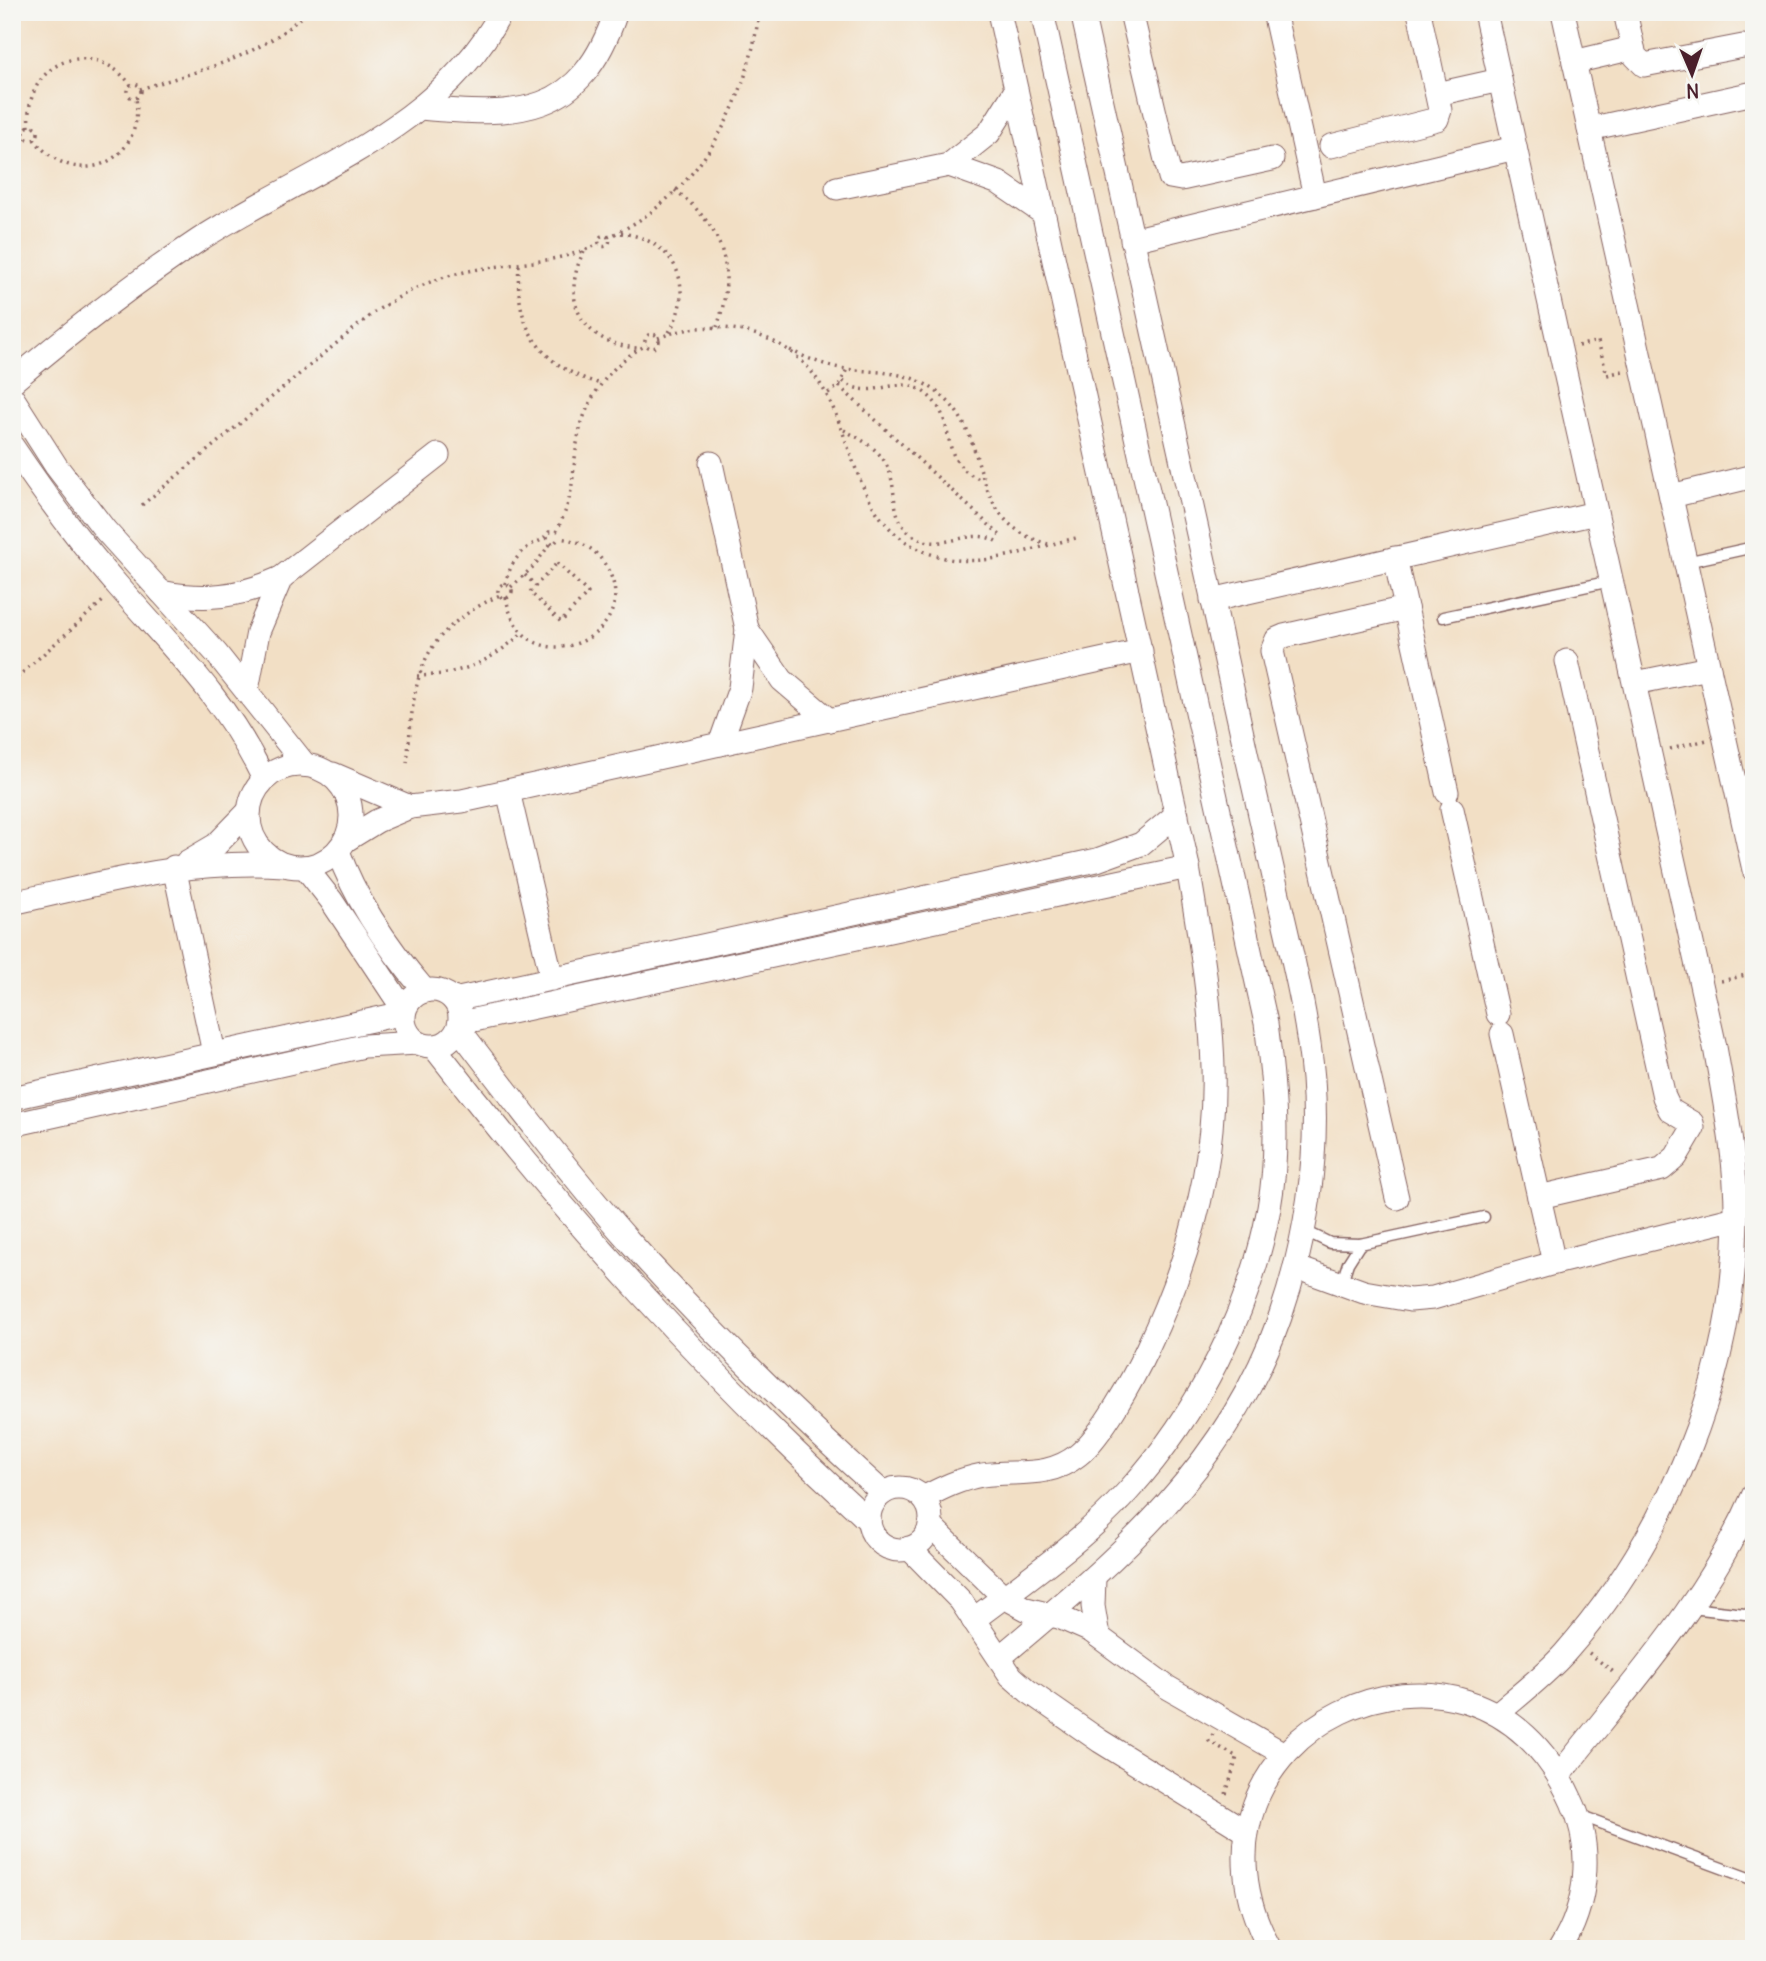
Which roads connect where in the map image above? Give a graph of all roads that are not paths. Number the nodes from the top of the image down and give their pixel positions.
1 (501, 12) edge
2 (616, 12) edge
3 (999, 12) edge
4 (1042, 12) edge
5 (1082, 12) edge
6 (1131, 12) edge
7 (1274, 12) edge
8 (1419, 12) edge
9 (1485, 12) edge
10 (1563, 12) edge
11 (1625, 12) edge
12 (1743, 46) dead end
13 (1633, 48) junction
14 (1574, 62) junction
15 (1500, 80) junction
16 (1016, 90) junction
17 (1754, 93) edge
18 (1437, 94) junction
19 (421, 108) junction
20 (1589, 129) junction
21 (1331, 146) dead end
22 (1515, 148) junction
23 (1272, 159) dead end
24 (949, 164) junction
25 (837, 188) dead end
26 (1315, 196) junction
27 (1044, 213) junction
28 (1132, 240) junction
29 (12, 382) edge
30 (12, 397) edge
31 (12, 446) edge
32 (438, 455) dead end
33 (711, 463) dead end
34 (1754, 476) edge
35 (1671, 496) junction
36 (1596, 513) junction
37 (1754, 547) edge
38 (1395, 558) junction
39 (1686, 562) junction
40 (281, 578) junction
41 (1611, 581) junction
42 (161, 592) junction
43 (1212, 600) junction
44 (1406, 608) junction
45 (1443, 618) dead end
46 (747, 629) junction
47 (1141, 651) junction
48 (1567, 661) dead end
49 (1709, 668) junction
50 (1635, 682) junction
51 (247, 690) junction
52 (829, 720) junction
53 (720, 744) junction
54 (315, 768) junction
55 (264, 779) junction
56 (508, 791) junction
57 (411, 807) junction
58 (249, 811) junction
59 (1177, 814) junction
60 (342, 845) junction
61 (296, 866) junction
62 (174, 867) junction
63 (1188, 867) junction
64 (1754, 870) edge
65 (12, 903) edge
66 (1280, 903) junction
67 (1242, 911) junction
68 (552, 979) junction
69 (425, 991) junction
70 (454, 1000) junction
71 (404, 1012) junction
72 (459, 1026) junction
73 (426, 1045) junction
74 (214, 1053) junction
75 (12, 1098) edge
76 (12, 1125) edge
77 (1397, 1198) dead end
78 (1539, 1198) junction
79 (1484, 1217) dead end
80 (1736, 1218) junction
81 (1303, 1230) junction
82 (1360, 1244) junction
83 (1555, 1263) junction
84 (1295, 1267) junction
85 (1341, 1285) junction
86 (883, 1493) junction
87 (1754, 1494) edge
88 (923, 1498) junction
89 (869, 1521) junction
90 (930, 1525) junction
91 (909, 1548) junction
92 (1094, 1578) junction
93 (1004, 1597) junction
94 (1690, 1608) junction
95 (1051, 1614) junction
96 (1754, 1615) edge
97 (973, 1620) junction
98 (1098, 1636) junction
99 (1000, 1657) junction
100 (1497, 1714) junction
101 (1284, 1754) junction
102 (1560, 1774) junction
103 (1578, 1815) junction
104 (1247, 1832) junction
105 (1754, 1880) edge
106 (1567, 1944) edge
107 (1270, 1949) edge

1 - 19 street
2 - 19 street
3 - 16 street
4 - 67 street
5 - 28 street
6 - 23 street
7 - 26 street
8 - 18 street
9 - 15 street
10 - 14 street
11 - 13 street
12 - 13 street
13 - 14 street
14 - 20 street
15 - 18 street
15 - 22 street
16 - 24 street
16 - 27 street
17 - 20 street
18 - 21 street
19 - 29 street
20 - 35 street
22 - 26 street
22 - 36 street
24 - 25 street
24 - 27 street
26 - 28 street
27 - 47 street
28 - 43 street
30 - 42 street
31 - 55 street
32 - 40 street
33 - 46 street
34 - 35 street
35 - 39 street
36 - 38 street
36 - 41 street
37 - 39 lane
38 - 43 street
38 - 44 street
39 - 49 street
40 - 42 street
40 - 51 street
41 - 45 lane
41 - 50 street
42 - 51 street
43 - 66 street
44 - 77 street
44 - 78 street
46 - 52 street
46 - 53 street
47 - 52 street
47 - 59 street
48 - 78 street
49 - 50 street
49 - 64 street
50 - 80 street
51 - 54 street
52 - 53 street
53 - 56 street
54 - 55 street
54 - 57 street
54 - 60 street
55 - 58 street
56 - 57 street
56 - 68 street
57 - 60 street
58 - 61 street
58 - 62 street
59 - 63 street
59 - 68 street
60 - 61 street
60 - 69 street
61 - 62 street
61 - 71 street
62 - 65 street
62 - 74 street
63 - 72 street
63 - 88 street
66 - 67 street
66 - 81 street
67 - 93 street
68 - 70 street
69 - 70 street
69 - 71 street
70 - 72 street
71 - 73 street
71 - 74 street
72 - 73 street
72 - 86 street
73 - 76 street
73 - 89 street
74 - 75 street
78 - 83 street
79 - 82 lane
80 - 83 street
80 - 100 street
81 - 82 lane
81 - 84 street
82 - 85 lane
83 - 85 street
84 - 85 street
84 - 92 street
86 - 88 street
86 - 89 street
87 - 94 street
88 - 90 street
89 - 91 street
90 - 91 street
90 - 93 street
91 - 97 street
92 - 95 street
92 - 98 street
93 - 95 street
93 - 97 street
94 - 96 lane
94 - 102 street
95 - 98 street
95 - 99 street
97 - 99 street
98 - 101 street
99 - 104 street
100 - 101 street
100 - 102 street
101 - 104 street
102 - 103 street
103 - 105 lane
103 - 106 street
104 - 107 street

